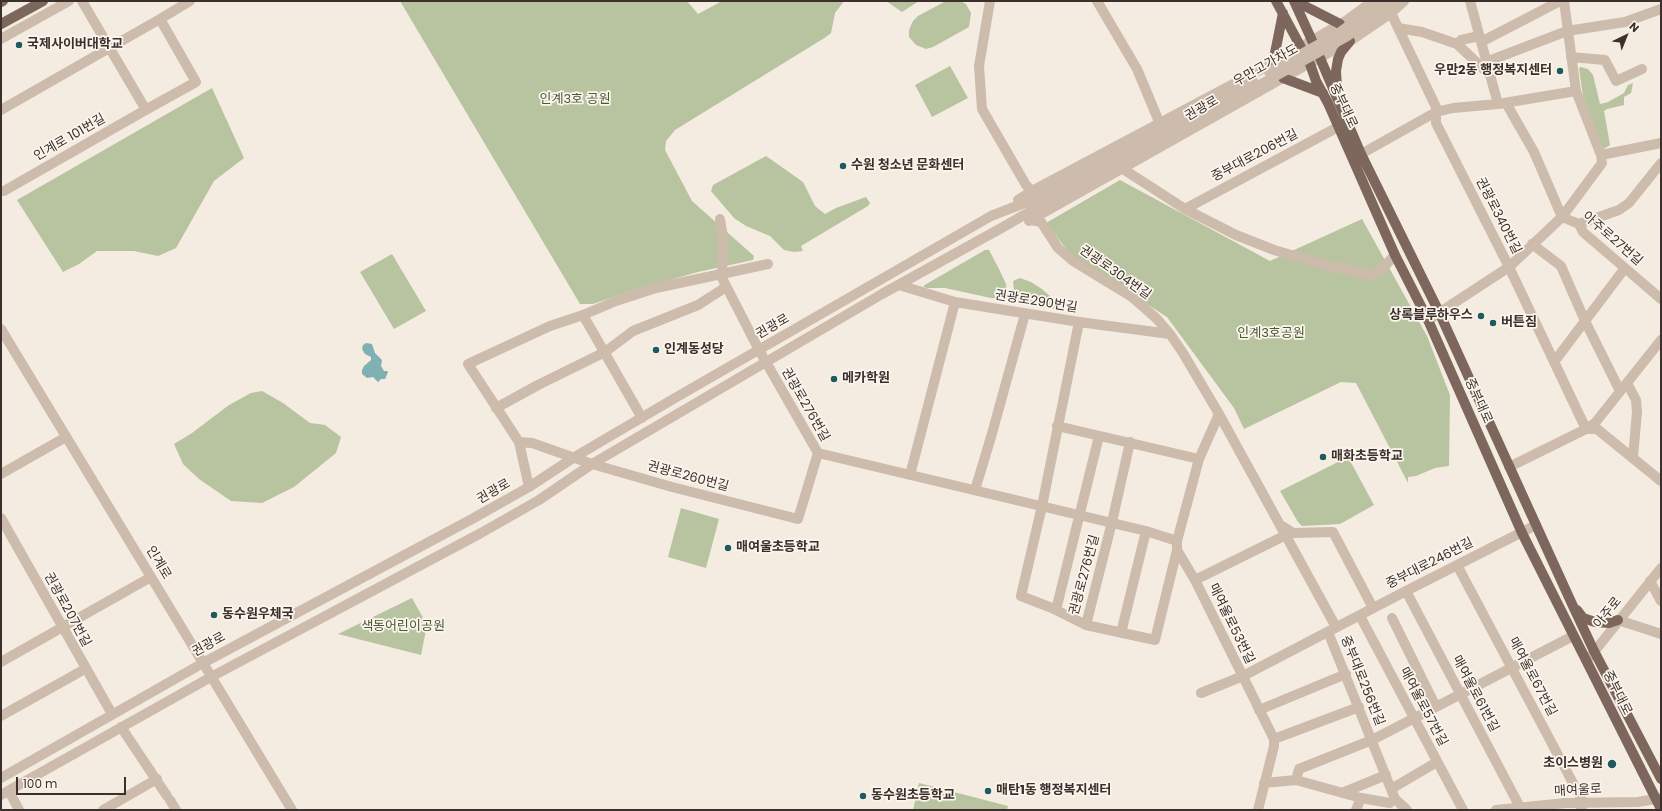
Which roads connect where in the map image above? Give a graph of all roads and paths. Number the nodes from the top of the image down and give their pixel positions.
1 (42, 1) edge
2 (69, 1) edge
3 (82, 1) edge
4 (190, 1) edge
5 (990, 1) edge
6 (1097, 1) edge
7 (1276, 1) edge
8 (1294, 1) edge
9 (1373, 1) edge
10 (1382, 1) edge
11 (1394, 1) edge
12 (1404, 1) edge
13 (1470, 1) edge
14 (1560, 1) edge
15 (1564, 1) edge
16 (1660, 1) edge
17 (1661, 5) edge
18 (1661, 9) edge
19 (1283, 13) junction
20 (1391, 13) junction
21 (160, 19) junction
22 (5, 22) edge
23 (1340, 24) junction
24 (1398, 28) junction
25 (1567, 31) junction
26 (14, 32) junction
27 (1, 39) edge
28 (1312, 39) junction
29 (1480, 39) junction
30 (1350, 42) junction
31 (1457, 44) junction
32 (1300, 46) junction
33 (109, 47) junction
34 (1571, 57) junction
35 (1320, 58) junction
36 (1486, 62) junction
37 (1274, 63) junction
38 (1310, 64) junction
39 (1642, 69) dead end
40 (1490, 74) junction
41 (1283, 78) junction
42 (1576, 91) junction
43 (1323, 93) junction
44 (1337, 97) junction
45 (1502, 103) junction
46 (147, 109) junction
47 (1, 110) edge
48 (1436, 112) junction
49 (1160, 124) junction
50 (1338, 127) junction
51 (1661, 143) edge
52 (1361, 154) junction
53 (1601, 155) junction
54 (1661, 163) edge
55 (1123, 169) junction
56 (1059, 189) junction
57 (2, 190) edge
58 (1032, 191) junction
59 (1185, 209) junction
60 (993, 216) junction
61 (1562, 217) junction
62 (720, 219) dead end
63 (1031, 220) junction
64 (1579, 224) junction
65 (1005, 226) junction
66 (1532, 244) junction
67 (1395, 255) junction
68 (768, 264) dead end
69 (1509, 267) junction
70 (1625, 268) junction
71 (721, 274) junction
72 (899, 284) junction
73 (726, 287) junction
74 (1661, 299) edge
75 (955, 302) junction
76 (1439, 312) junction
77 (1025, 314) junction
78 (583, 315) junction
79 (1428, 320) junction
80 (1585, 321) junction
81 (1080, 322) junction
82 (1, 329) edge
83 (1170, 334) junction
84 (1661, 340) edge
85 (759, 350) junction
86 (605, 352) junction
87 (1554, 362) junction
88 (766, 363) junction
89 (1624, 387) junction
90 (496, 408) junction
91 (1219, 414) junction
92 (642, 418) junction
93 (1057, 426) junction
94 (1586, 429) junction
95 (1099, 436) junction
96 (66, 437) junction
97 (518, 442) junction
98 (1130, 442) junction
99 (818, 453) junction
100 (1633, 457) junction
101 (572, 458) junction
102 (1199, 459) junction
103 (592, 464) junction
104 (1509, 467) junction
105 (1, 474) edge
106 (910, 475) junction
107 (1661, 481) edge
108 (529, 487) junction
109 (975, 490) junction
110 (1042, 506) junction
111 (1079, 515) junction
112 (1, 518) edge
113 (1112, 522) junction
114 (1536, 525) junction
115 (1146, 530) junction
116 (1283, 531) junction
117 (1522, 533) junction
118 (1177, 546) junction
119 (1457, 565) junction
120 (1661, 568) edge
121 (151, 576) junction
122 (1195, 580) junction
123 (1650, 581) junction
124 (1406, 591) junction
125 (1661, 601) edge
126 (1572, 604) junction
127 (1372, 608) junction
128 (1056, 610) junction
129 (1360, 616) junction
130 (1392, 618) dead end
131 (1618, 620) junction
132 (1086, 625) junction
133 (62, 627) junction
134 (1332, 630) junction
135 (1121, 633) junction
136 (1661, 634) edge
137 (1572, 636) junction
138 (1594, 651) junction
139 (1586, 661) junction
140 (1, 662) edge
141 (203, 663) junction
142 (1512, 667) junction
143 (85, 669) junction
144 (1346, 674) junction
145 (1243, 676) junction
146 (211, 677) junction
147 (1201, 693) dead end
148 (1460, 694) junction
149 (1359, 707) junction
150 (1436, 707) junction
151 (1260, 710) junction
152 (112, 714) junction
153 (1, 716) edge
154 (1414, 718) junction
155 (121, 727) junction
156 (1274, 739) junction
157 (1372, 740) junction
158 (1437, 762) junction
159 (1658, 769) edge
160 (1386, 775) junction
161 (1, 778) edge
162 (157, 779) junction
163 (1661, 779) edge
164 (1296, 780) junction
165 (1264, 783) junction
166 (1391, 789) junction
167 (5, 793) edge
168 (1342, 793) junction
169 (1361, 798) junction
170 (1658, 798) edge
171 (1390, 804) edge
172 (1582, 806) edge
173 (1614, 806) edge
174 (1521, 809) junction
175 (1661, 809) edge
176 (19, 810) edge
177 (103, 810) edge
178 (176, 810) edge
179 (292, 810) edge
180 (1258, 810) edge
181 (1356, 810) edge
182 (1407, 810) edge
183 (1463, 810) edge
184 (1496, 810) edge

1 - 22 main road
2 - 26 street
3 - 33 street
4 - 21 street
5 - 58 street
6 - 49 street
7 - 19 main road, 중부대로
8 - 23 main road
8 - 28 main road, 중부대로
9 - 23 street, 권광로
10 - 56 street, 우만고가차도, bridge
11 - 56 street, 우만고가차도, bridge
12 - 20 street, 권광로
13 - 29 street
14 - 29 street
15 - 25 street
16 - 17 street
18 - 25 street
19 - 32 main road, 중부대로
19 - 37 main road
20 - 24 street, 권광로340번길
20 - 30 street, 권광로
21 - 33 street
21 - 46 street, 인계로 101번길
22 - 26 street
23 - 28 street, 권광로
24 - 31 street
24 - 48 street, 권광로340번길
25 - 34 street
25 - 36 street
26 - 27 street
28 - 32 street, 권광로
28 - 35 main road, 중부대로
29 - 31 street
29 - 36 street
30 - 35 street, 권광로
30 - 44 main road
31 - 40 street
32 - 37 street, 권광로
32 - 38 main road, 중부대로
33 - 46 street
33 - 47 street
34 - 39 street
34 - 42 street
35 - 38 street, 권광로
35 - 44 main road, 중부대로
36 - 40 street
37 - 49 street, 권광로
38 - 41 street, 권광로
38 - 43 main road, 중부대로
40 - 45 street
41 - 43 main road
41 - 55 street, 권광로
42 - 45 street
42 - 53 street
43 - 50 main road, 중부대로
44 - 52 main road, 중부대로
45 - 48 street
45 - 61 street
46 - 57 street, 인계로 101번길
48 - 52 street
48 - 69 street, 권광로340번길
49 - 58 street, 권광로
50 - 59 street, 중부대로206번길
50 - 67 main road, 중부대로
51 - 53 street
52 - 76 main road, 중부대로
53 - 61 street
54 - 64 street
55 - 59 street
55 - 63 street, 권광로
56 - 60 street, 권광로
56 - 65 street, 권광로
58 - 60 street, 권광로
59 - 67 street
60 - 85 street, 권광로
61 - 64 street, 아주로27번길
61 - 66 street
62 - 71 street
63 - 65 street, 권광로
63 - 83 street, 권광로304번길
64 - 70 street, 아주로27번길
65 - 72 street, 권광로
66 - 69 street
66 - 80 street
67 - 79 main road, 중부대로
68 - 71 street
69 - 76 street
69 - 87 street, 권광로340번길
70 - 74 street, 아주로27번길
70 - 80 street
71 - 73 street, 권광로276번길
71 - 78 street
72 - 75 street, 권광로290번길
72 - 88 street, 권광로
73 - 85 street, 권광로276번길
73 - 86 street
75 - 77 street, 권광로290번길
75 - 106 street
76 - 79 street
76 - 104 main road, 중부대로
77 - 81 street, 권광로290번길
77 - 109 street
78 - 86 street
78 - 90 street
79 - 117 main road, 중부대로
80 - 87 street
80 - 89 street
81 - 83 street, 권광로290번길
81 - 93 street, 권광로276번길
82 - 96 street, 인계로
83 - 91 street, 권광로304번길
84 - 89 street
85 - 88 street, 권광로276번길
85 - 92 street, 권광로
86 - 90 street
86 - 92 street
87 - 94 street, 권광로340번길
88 - 99 street, 권광로276번길
88 - 103 street, 권광로
89 - 94 street
89 - 100 street
90 - 97 street
91 - 102 street
91 - 116 street, 권광로304번길
92 - 101 street, 권광로
93 - 95 street
93 - 110 street, 권광로276번길
94 - 100 street
94 - 104 street
95 - 98 street
95 - 111 street, 권광로276번길
96 - 105 street
96 - 121 street, 인계로
97 - 101 street, 권광로260번길
97 - 108 street
98 - 102 street
98 - 113 street, 권광로276번길
99 - 103 street, 권광로260번길
99 - 106 street, 권광로276번길
100 - 107 street
101 - 103 street, 권광로260번길
101 - 108 street, 권광로
102 - 118 street
103 - 146 street, 권광로
104 - 114 main road, 중부대로
106 - 109 street, 권광로276번길
108 - 141 street, 권광로
109 - 110 street, 권광로276번길
110 - 111 street, 권광로276번길
110 - 128 street, 권광로276번길
111 - 113 street, 권광로276번길
111 - 128 street, 권광로276번길
112 - 133 street, 권광로207번길
113 - 115 street, 권광로276번길
113 - 132 street, 권광로276번길
114 - 117 street, 중부대로246번길
114 - 126 main road, 중부대로
115 - 118 street, 권광로276번길
115 - 135 street
116 - 122 street
116 - 127 street
116 - 134 street
117 - 119 street, 중부대로246번길
117 - 137 main road, 중부대로
118 - 122 street, 매여울로53번길
118 - 135 street
119 - 124 street, 중부대로246번길
119 - 142 street, 매여울로67번길
120 - 123 street, 아주로
121 - 133 street
121 - 141 street, 인계로
122 - 145 street, 매여울로53번길
123 - 125 street
123 - 131 street, 아주로
124 - 127 street, 중부대로246번길
124 - 148 street, 매여울로61번길
126 - 131 main road
126 - 138 main road, 중부대로
127 - 129 street, 중부대로246번길
128 - 132 street, 권광로276번길
129 - 134 street, 중부대로246번길
129 - 154 street, 매여울로57번길
130 - 150 street
131 - 136 street
131 - 138 street, 아주로
132 - 135 street
133 - 140 street
133 - 143 street, 권광로207번길
134 - 144 street, 중부대로256번길
134 - 145 street, 중부대로246번길
137 - 139 main road, 중부대로
137 - 142 street, 중부대로256번길
138 - 139 street, 아주로
138 - 159 main road, 중부대로
139 - 170 main road, 중부대로
141 - 146 street, 인계로
141 - 152 street, 권광로
142 - 148 street, 중부대로256번길
142 - 172 street, 매여울로67번길
143 - 152 street, 권광로207번길
143 - 153 street
144 - 149 street, 중부대로256번길
144 - 151 street
145 - 147 street, 중부대로246번길
145 - 151 street, 매여울로53번길
146 - 155 street
146 - 179 street, 인계로
148 - 150 street, 중부대로256번길
148 - 174 street, 매여울로61번길
149 - 156 street
149 - 157 street, 중부대로256번길
150 - 154 street, 중부대로256번길
151 - 156 street, 매여울로53번길
152 - 161 street, 권광로
154 - 157 street, 중부대로256번길
154 - 158 street, 매여울로57번길
155 - 162 street
155 - 167 street
156 - 165 street
157 - 160 street, 중부대로256번길
157 - 164 street, 중부대로256번길
158 - 166 street
158 - 183 street, 매여울로57번길
159 - 163 main road, 중부대로
160 - 166 street, 중부대로256번길
160 - 168 street
162 - 177 street
162 - 178 street
164 - 165 street
164 - 168 street
165 - 180 street
166 - 171 street, 중부대로256번길
167 - 176 street
168 - 169 street
169 - 171 street
169 - 181 street
170 - 173 street, 매여울로
170 - 175 main road, 중부대로
171 - 182 street
172 - 173 street, 매여울로
172 - 174 street, 매여울로
174 - 184 street, 매여울로

